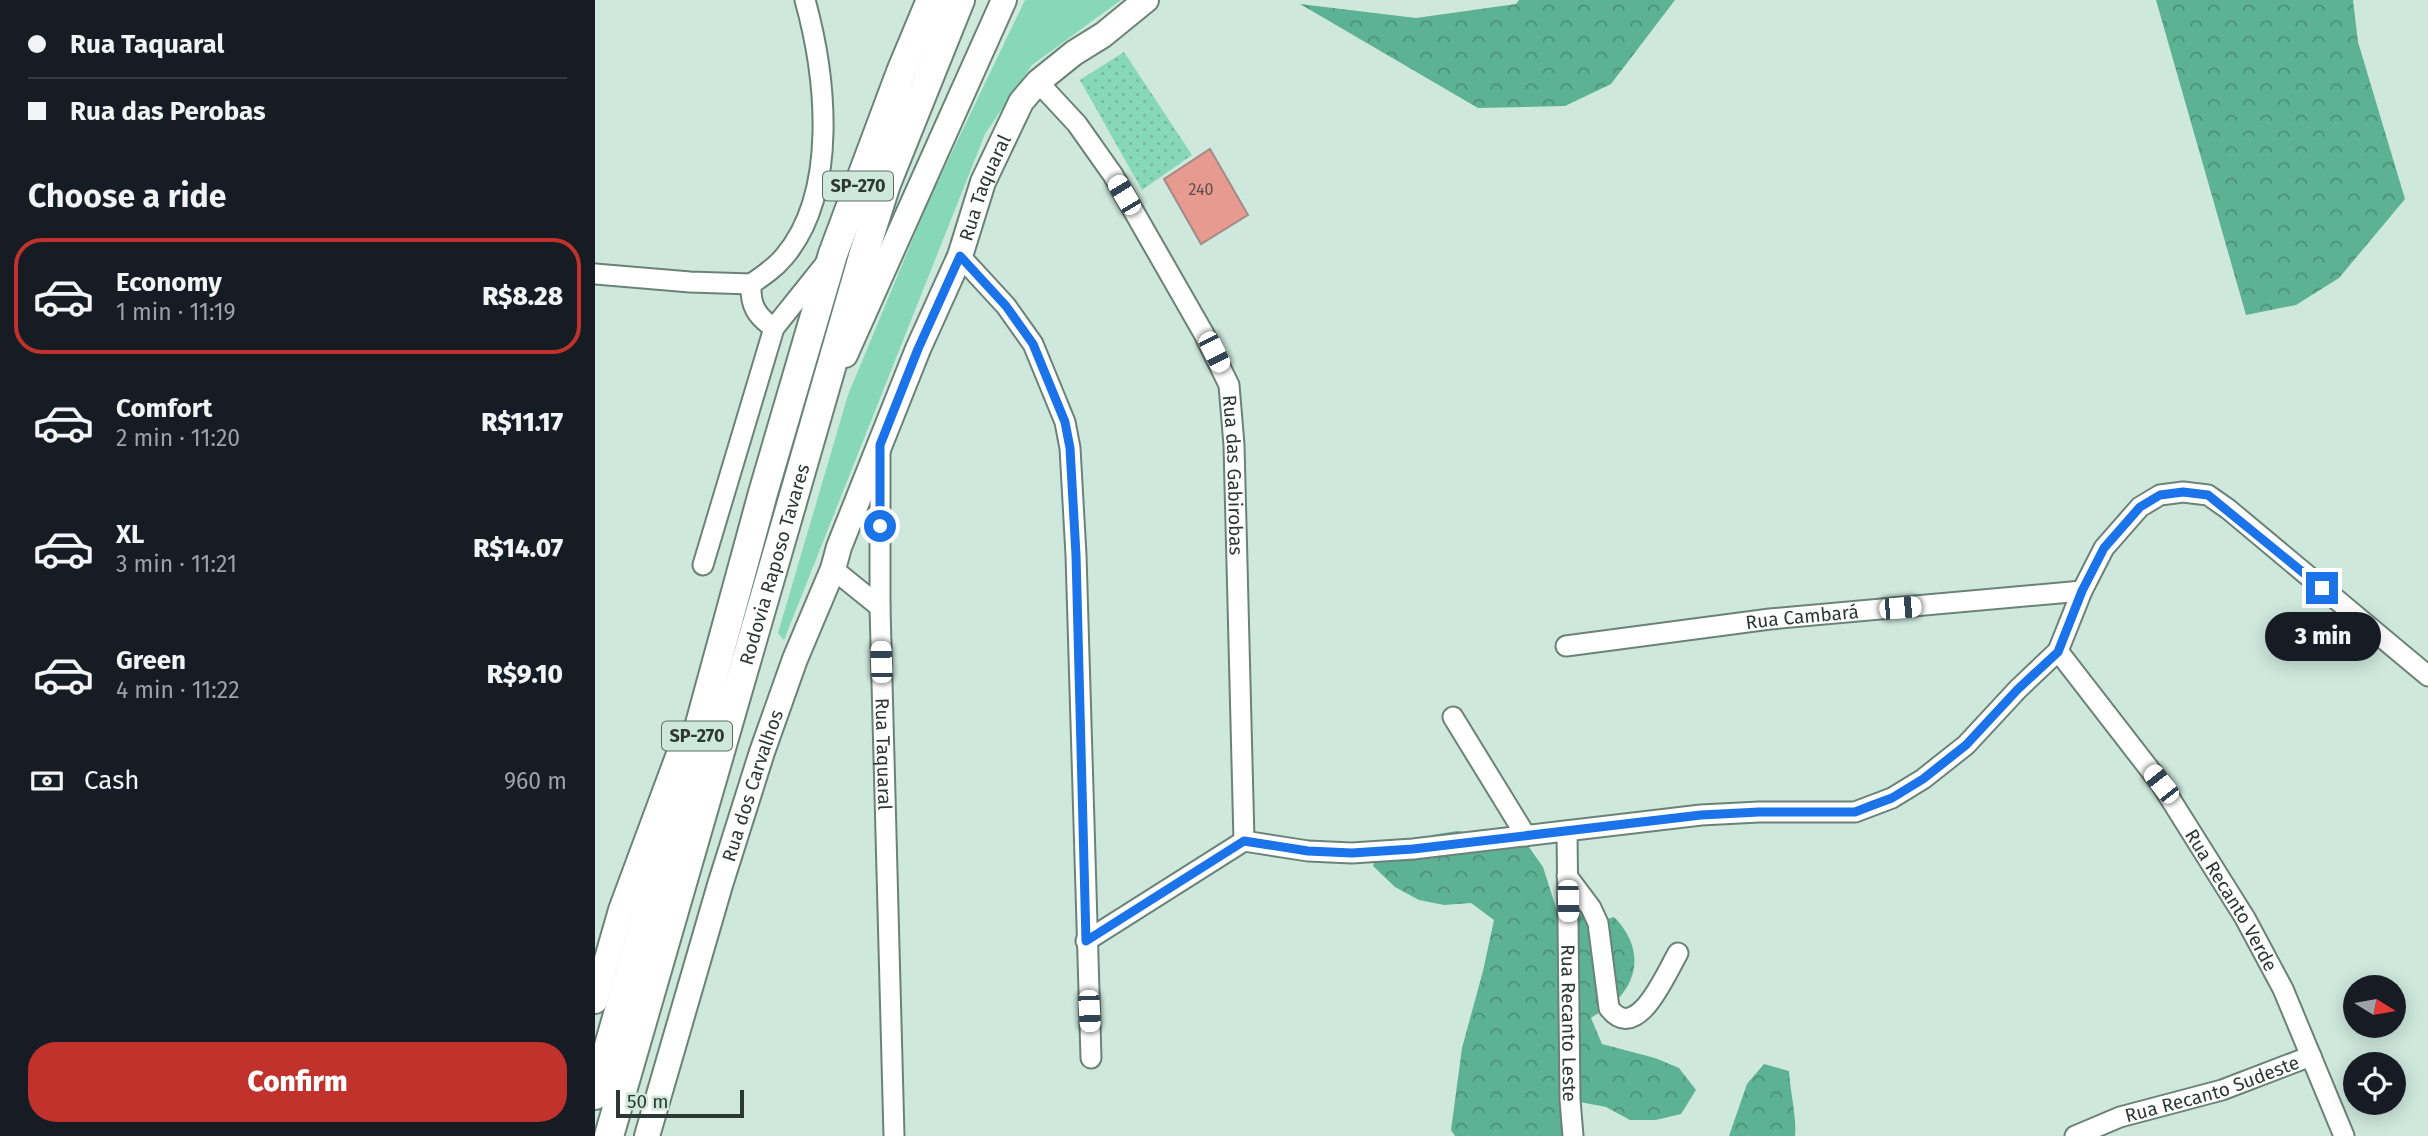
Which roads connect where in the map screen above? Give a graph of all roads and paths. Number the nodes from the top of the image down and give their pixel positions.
1 (805, 0) edge
2 (931, 0) edge
3 (960, 0) edge
4 (1004, 0) edge
5 (1146, 0) edge
6 (1038, 82) junction
7 (833, 254) junction
8 (960, 256) junction
9 (595, 274) edge
10 (751, 284) junction
11 (774, 328) junction
12 (880, 445) junction
13 (805, 453) junction
14 (703, 565) dead end
15 (833, 569) junction
16 (2082, 591) junction
17 (880, 607) junction
18 (1566, 646) dead end
19 (2058, 652) junction
20 (717, 660) junction
21 (2428, 676) edge
22 (1453, 717) dead end
23 (1567, 831) junction
24 (1526, 836) junction
25 (1244, 841) junction
26 (1567, 876) junction
27 (621, 910) junction
28 (595, 928) edge
29 (1086, 941) junction
30 (1678, 953) dead end
31 (595, 1001) edge
32 (2311, 1056) junction
33 (1091, 1058) dead end
34 (595, 1095) edge
35 (609, 1136) edge
36 (647, 1136) edge
37 (894, 1136) edge
38 (1573, 1136) edge
39 (2075, 1136) edge
40 (2344, 1136) edge

1 - 10 street
2 - 7 highway, Rodovia Raposo Tavares / SP-270
3 - 13 highway, Rodovia Raposo Tavares / SP-270
4 - 13 main road
5 - 6 main road, Rua Taquaral
6 - 8 main road, Rua Taquaral
6 - 25 street, Rua das Gabirobas
7 - 11 street
7 - 20 highway, Rodovia Raposo Tavares / SP-270
8 - 12 main road, Rua Taquaral
8 - 29 street
9 - 10 street
10 - 11 street
11 - 14 street
12 - 15 main road, Rua dos Carvalhos
12 - 17 street, Rua Taquaral
13 - 35 highway, Rodovia Raposo Tavares / SP-270
15 - 17 street
15 - 36 main road, Rua dos Carvalhos
16 - 18 street, Rua Cambará
16 - 19 street
16 - 21 street
17 - 37 street, Rua Taquaral
19 - 23 street
19 - 32 street, Rua Recanto Verde
20 - 27 main road
20 - 34 highway, Rodovia Raposo Tavares / SP-270
22 - 24 street
23 - 24 street
23 - 26 street, Rua Recanto Leste
24 - 25 street
25 - 29 street
26 - 30 street
26 - 38 street, Rua Recanto Leste
27 - 28 main road
27 - 31 main road
29 - 33 street
32 - 39 street, Rua Recanto Sudeste
32 - 40 street, Rua Recanto Verde

